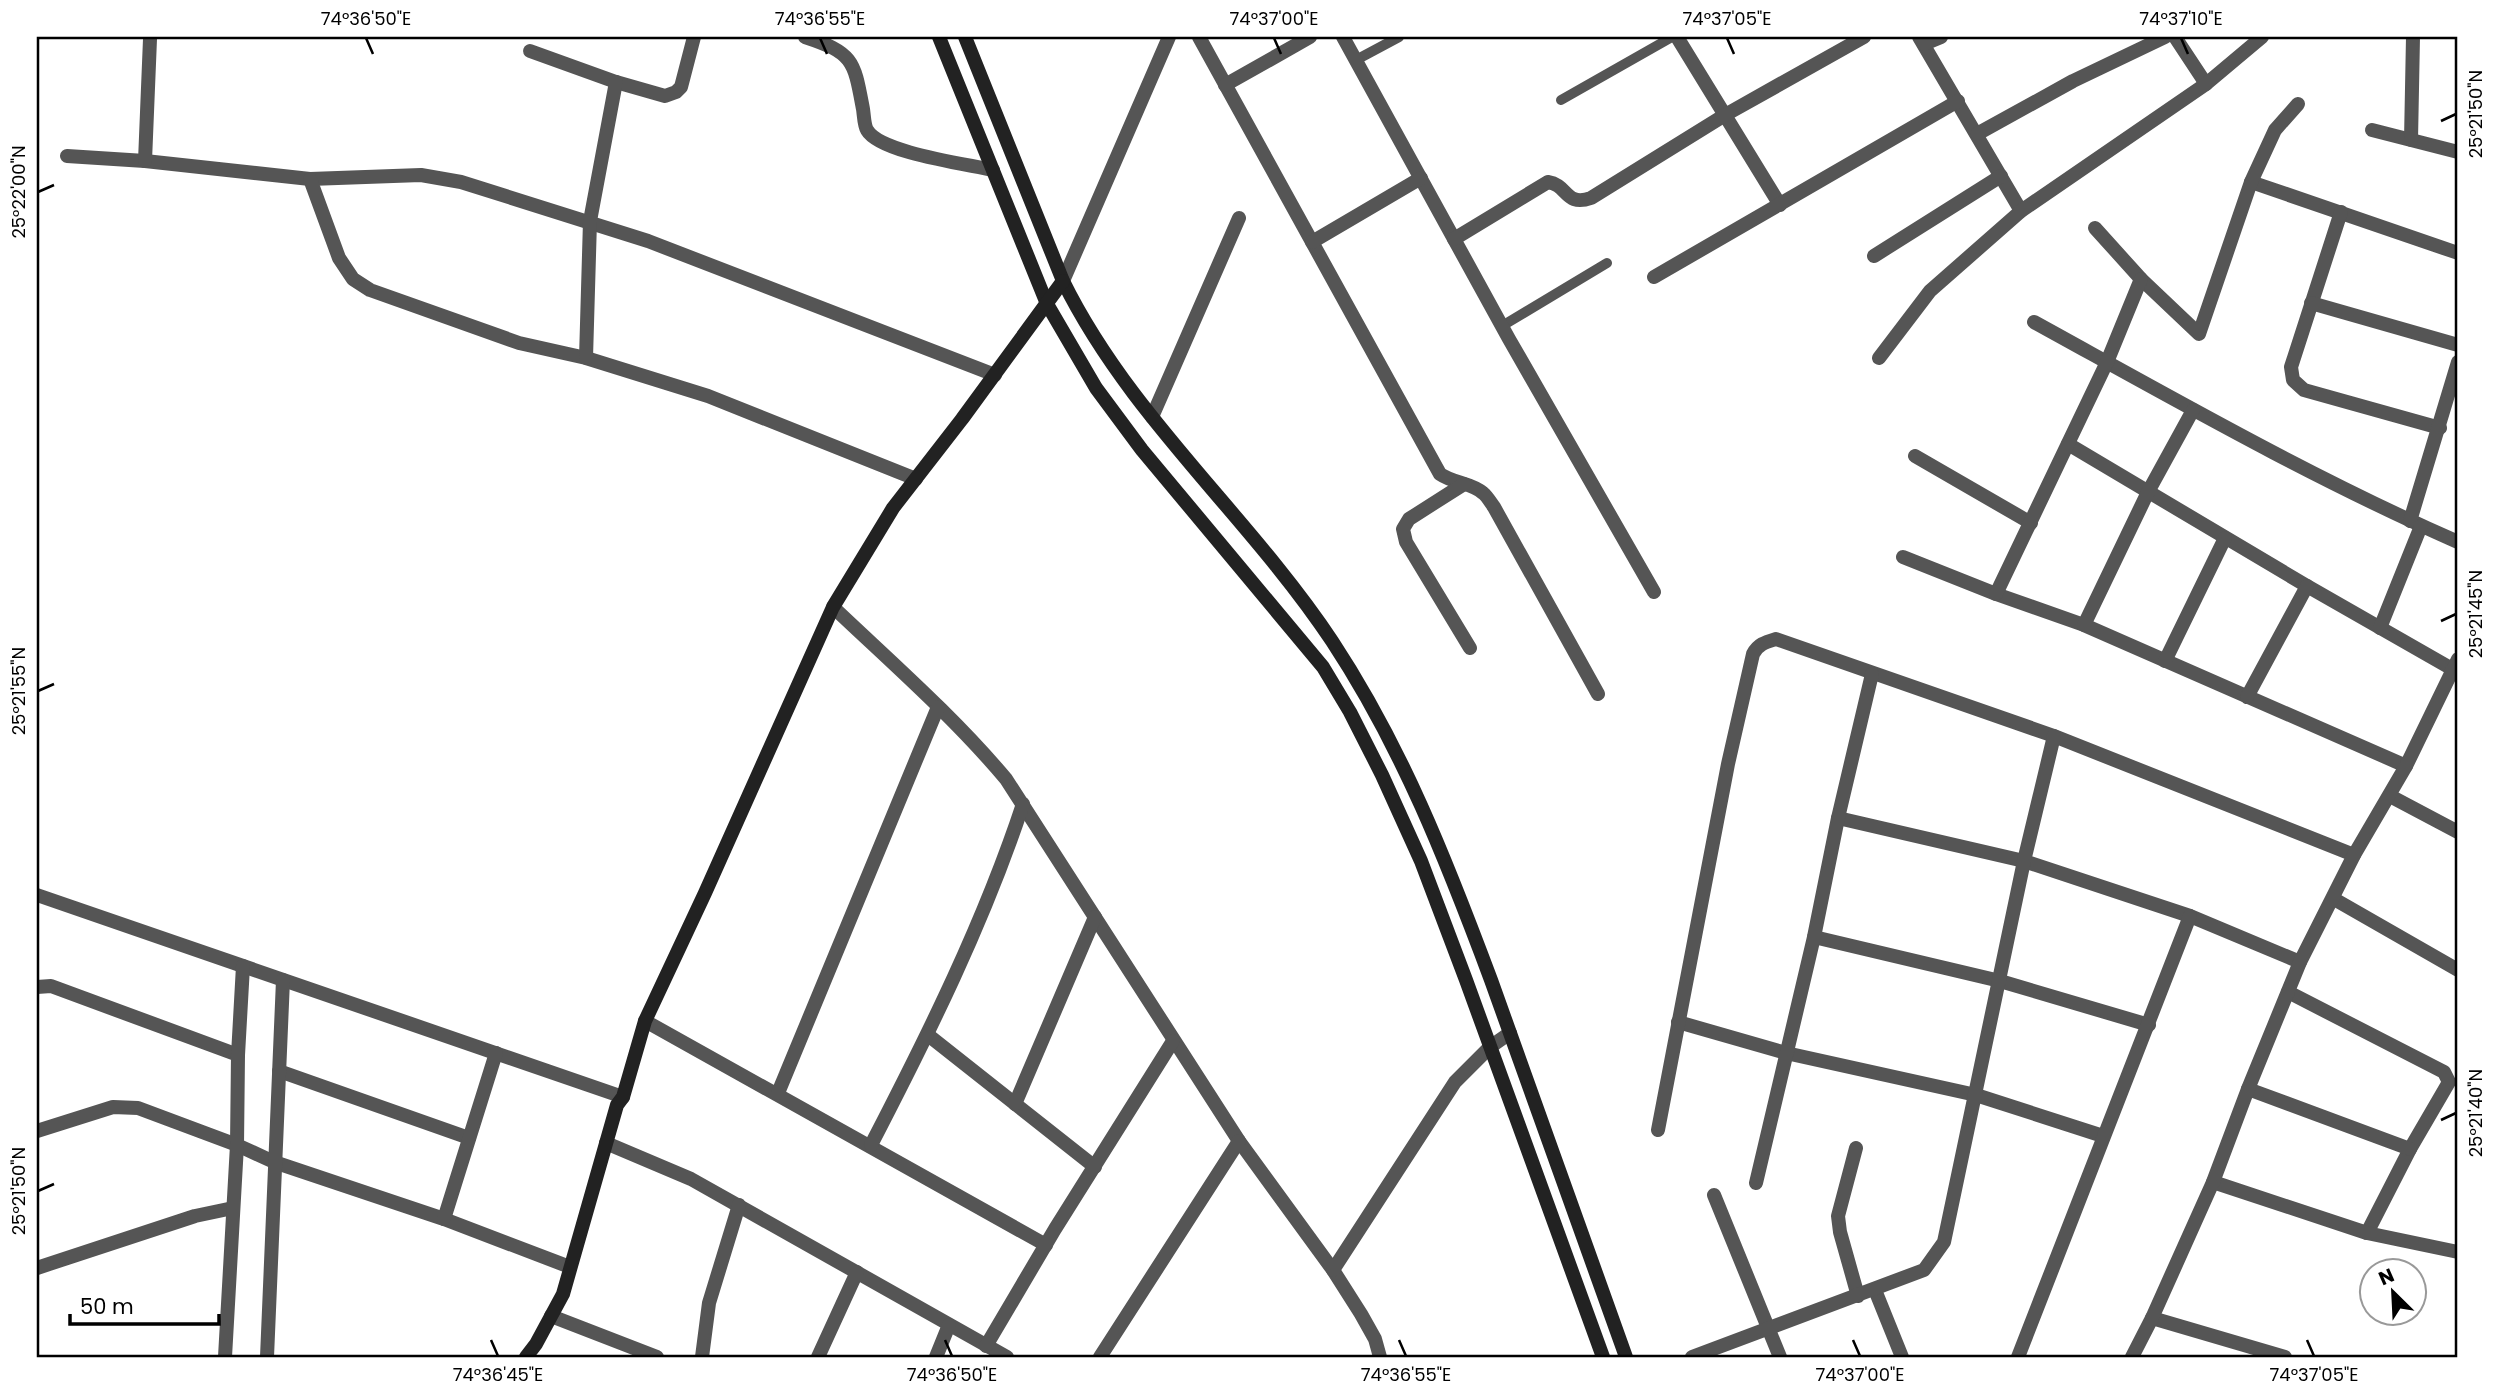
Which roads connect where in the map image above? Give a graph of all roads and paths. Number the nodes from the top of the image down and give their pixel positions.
1 (694, 37) edge
2 (806, 37) edge
3 (939, 37) edge
4 (965, 37) edge
5 (1169, 37) edge
6 (1199, 37) edge
7 (1311, 37) edge
8 (1343, 37) edge
9 (1399, 37) edge
10 (1675, 37) edge
11 (1864, 37) edge
12 (1941, 37) edge
13 (2165, 37) edge
14 (2175, 37) edge
15 (2262, 37) edge
16 (2413, 37) edge
17 (150, 39) dead end
18 (1922, 41) edge
19 (530, 51) dead end
20 (1356, 60) junction
21 (616, 82) junction
22 (1225, 85) junction
23 (2206, 85) junction
24 (1561, 100) dead end
25 (1958, 101) junction
26 (2298, 104) dead end
27 (1725, 115) junction
28 (2372, 130) dead end
29 (1977, 135) junction
30 (2411, 140) junction
31 (2458, 152) edge
32 (66, 156) dead end
33 (145, 161) junction
34 (993, 170) junction
35 (2001, 176) junction
36 (1421, 178) junction
37 (310, 179) junction
38 (2251, 182) junction
39 (1780, 205) junction
40 (2021, 211) junction
41 (2341, 212) junction
42 (1239, 218) dead end
43 (590, 221) junction
44 (2095, 228) dead end
45 (1454, 239) junction
46 (1312, 242) junction
47 (2458, 253) edge
48 (1874, 256) dead end
49 (1607, 263) dead end
50 (1654, 277) dead end
51 (2141, 279) junction
52 (1063, 281) junction
53 (2311, 303) junction
54 (1046, 304) junction
55 (2034, 322) dead end
56 (1502, 326) junction
57 (2458, 345) edge
58 (586, 358) junction
59 (1879, 358) dead end
60 (2107, 362) junction
61 (2458, 362) edge
62 (995, 375) junction
63 (2193, 410) junction
64 (1152, 417) junction
65 (2440, 428) junction
66 (2068, 444) junction
67 (1915, 456) dead end
68 (916, 479) junction
69 (1464, 484) junction
70 (2148, 492) junction
71 (2031, 523) junction
72 (2416, 523) junction
73 (2225, 538) junction
74 (2458, 542) edge
75 (1903, 557) dead end
76 (2306, 586) junction
77 (1654, 592) dead end
78 (1996, 594) junction
79 (833, 607) junction
80 (2084, 625) junction
81 (2380, 628) junction
82 (1470, 648) dead end
83 (2165, 661) junction
84 (2457, 666) edge
85 (1872, 674) junction
86 (1598, 694) dead end
87 (2247, 696) junction
88 (938, 707) junction
89 (2054, 736) junction
90 (2406, 766) junction
91 (2390, 796) junction
92 (1023, 804) junction
93 (1838, 818) junction
94 (2458, 832) edge
95 (2354, 855) junction
96 (2024, 861) junction
97 (37, 895) edge
98 (2334, 899) junction
99 (2190, 916) junction
100 (1094, 917) junction
101 (1814, 937) junction
102 (2300, 962) junction
103 (243, 966) junction
104 (2458, 970) edge
105 (283, 980) junction
106 (2000, 981) junction
107 (37, 987) edge
108 (2288, 992) junction
109 (645, 1021) junction
110 (1678, 1022) junction
111 (2149, 1025) junction
112 (1510, 1033) junction
113 (928, 1035) junction
114 (1173, 1041) junction
115 (1490, 1047) junction
116 (496, 1053) junction
117 (1786, 1053) junction
118 (238, 1055) junction
119 (279, 1071) junction
120 (2248, 1089) junction
121 (778, 1093) junction
122 (1976, 1095) junction
123 (623, 1097) junction
124 (1015, 1104) junction
125 (1658, 1130) dead end
126 (37, 1131) edge
127 (2102, 1136) junction
128 (469, 1138) junction
129 (1239, 1141) junction
130 (607, 1143) junction
131 (237, 1145) junction
132 (871, 1145) junction
133 (1856, 1147) dead end
134 (2410, 1149) junction
135 (274, 1163) junction
136 (1095, 1167) junction
137 (2213, 1182) junction
138 (1756, 1183) dead end
139 (1714, 1195) dead end
140 (739, 1205) junction
141 (233, 1208) junction
142 (444, 1219) junction
143 (2367, 1233) junction
144 (1046, 1245) junction
145 (2458, 1252) edge
146 (570, 1267) junction
147 (37, 1268) edge
148 (1333, 1270) junction
149 (857, 1272) junction
150 (1875, 1290) junction
151 (1858, 1296) junction
152 (551, 1316) junction
153 (2152, 1318) junction
154 (949, 1325) junction
155 (1769, 1330) junction
156 (986, 1346) junction
157 (225, 1357) edge
158 (267, 1357) edge
159 (526, 1357) edge
160 (657, 1357) edge
161 (702, 1357) edge
162 (818, 1357) edge
163 (936, 1357) edge
164 (1007, 1357) edge
165 (1100, 1357) edge
166 (1380, 1357) edge
167 (1604, 1357) edge
168 (1626, 1357) edge
169 (1692, 1357) edge
170 (1780, 1357) edge
171 (1902, 1357) edge
172 (2018, 1357) edge
173 (2132, 1357) edge
174 (2285, 1357) edge

1 - 21 street
2 - 34 street
3 - 34 main road
4 - 52 main road
5 - 52 street
6 - 22 street
7 - 22 street
8 - 20 street
9 - 20 lane
10 - 24 lane
10 - 27 street
11 - 27 street
12 - 18 street
13 - 29 street
14 - 23 street
15 - 23 street
16 - 30 street
17 - 33 street
18 - 25 street
19 - 21 street
20 - 36 street
21 - 43 street
22 - 46 street
23 - 40 street
25 - 29 street
25 - 39 street
26 - 38 street
27 - 39 street
27 - 45 street
28 - 30 street
29 - 35 street
30 - 31 street
32 - 33 street
33 - 37 street
34 - 54 main road
35 - 40 street
35 - 48 street
36 - 45 street
36 - 46 street
37 - 43 street
37 - 58 street
38 - 41 street
38 - 51 street
39 - 50 street
40 - 59 street
41 - 47 street
41 - 53 street
42 - 64 street
43 - 58 street
43 - 62 street
44 - 51 street
45 - 56 street
46 - 69 street
49 - 56 lane
51 - 60 street
52 - 54 main road
52 - 64 main road
53 - 57 street
53 - 65 street
54 - 62 main road
54 - 115 main road
55 - 60 street
56 - 77 street
58 - 68 street
60 - 63 street
60 - 66 street
61 - 65 street
62 - 68 main road
63 - 70 street
63 - 72 street
64 - 112 main road
65 - 72 street
66 - 70 street
66 - 71 street
67 - 71 street
68 - 79 main road
69 - 82 street
69 - 86 street
70 - 73 street
70 - 80 street
71 - 78 street
72 - 74 street
72 - 81 street
73 - 76 street
73 - 83 street
75 - 78 street
76 - 81 street
76 - 87 street
78 - 80 street
79 - 88 street
79 - 109 main road
80 - 83 street
81 - 84 street
83 - 87 street
84 - 90 street
85 - 89 street
85 - 93 street
85 - 110 street
87 - 90 street
88 - 92 street
88 - 121 street
89 - 95 street
89 - 96 street
90 - 91 street
91 - 94 street
91 - 95 street
92 - 100 street
92 - 113 street
93 - 96 street
93 - 101 street
95 - 98 street
96 - 99 street
96 - 106 street
97 - 103 street
98 - 102 street
98 - 104 street
99 - 102 street
99 - 111 street
100 - 114 street
100 - 124 street
101 - 106 street
101 - 117 street
102 - 108 street
103 - 105 street
103 - 118 street
105 - 116 street
105 - 119 street
106 - 111 street
106 - 122 street
107 - 118 street
108 - 120 street
108 - 134 street
109 - 121 street
109 - 123 main road
110 - 117 street
110 - 125 street
111 - 127 street
112 - 115 street
112 - 168 main road
113 - 124 street
113 - 132 street
114 - 129 street
114 - 136 street
115 - 148 street
115 - 167 main road
116 - 123 street
116 - 128 street
117 - 122 street
117 - 138 street
118 - 131 street
119 - 128 street
119 - 135 street
120 - 134 street
120 - 137 street
121 - 132 street
122 - 127 street
122 - 150 street
123 - 130 main road
124 - 136 street
126 - 131 street
127 - 172 street
128 - 142 street
129 - 148 street
129 - 165 street
130 - 140 street
130 - 146 main road
131 - 135 street
131 - 141 street
132 - 144 street
133 - 151 street
134 - 143 street
135 - 142 street
135 - 158 street
136 - 144 street
137 - 143 street
137 - 153 street
139 - 155 street
140 - 149 street
140 - 161 street
141 - 147 street
141 - 157 street
142 - 146 street
143 - 145 street
144 - 156 street
146 - 152 main road
148 - 166 street
149 - 154 street
149 - 162 street
150 - 151 street
150 - 171 street
151 - 155 street
152 - 159 main road
152 - 160 street
153 - 173 street
153 - 174 street
154 - 156 street
154 - 163 street
155 - 169 street
155 - 170 street
156 - 164 street

